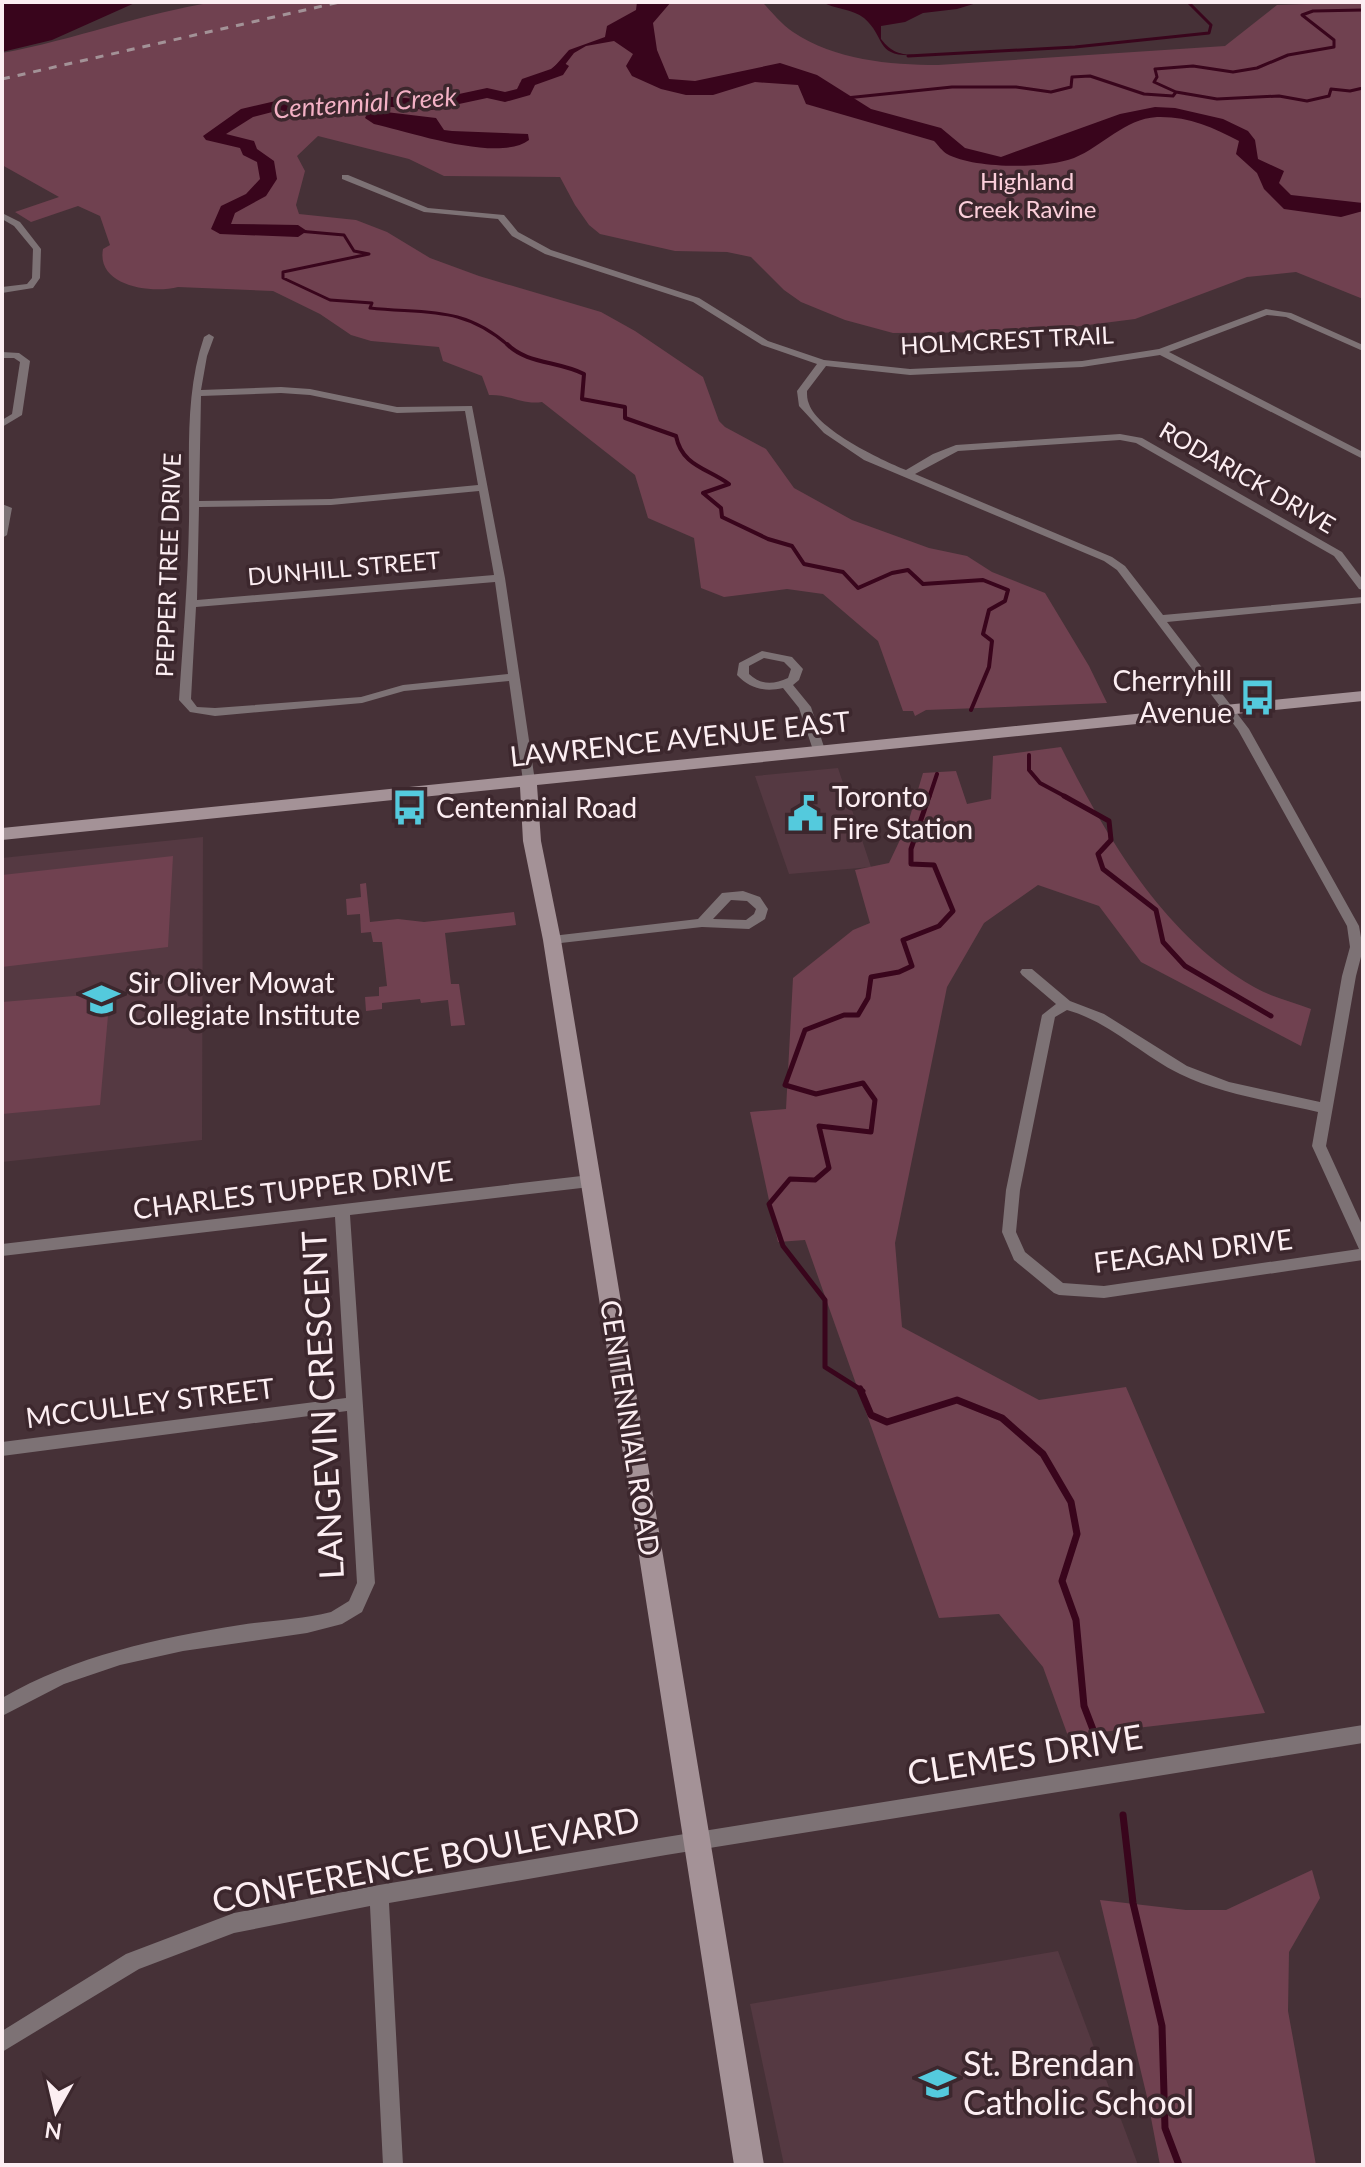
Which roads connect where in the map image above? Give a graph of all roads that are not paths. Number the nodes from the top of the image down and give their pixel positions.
1 (345, 177) dead end
2 (2, 216) edge
3 (2, 290) edge
4 (209, 337) dead end
5 (1363, 348) edge
6 (1161, 352) junction
7 (2, 355) edge
8 (823, 363) junction
9 (197, 393) junction
10 (2, 424) edge
11 (1363, 456) edge
12 (909, 473) junction
13 (484, 487) junction
14 (194, 504) junction
15 (2, 507) edge
16 (2, 535) edge
17 (500, 578) junction
18 (1363, 587) edge
19 (1363, 600) edge
20 (192, 604) junction
21 (1159, 619) junction
22 (513, 677) junction
23 (786, 684) dead end
24 (1363, 696) edge
25 (1230, 710) junction
26 (819, 750) junction
27 (529, 781) junction
28 (2, 834) edge
29 (702, 923) dead end
30 (552, 940) junction
31 (1359, 960) edge
32 (1027, 972) dead end
33 (1065, 1005) junction
34 (1324, 1108) junction
35 (590, 1181) junction
36 (342, 1210) junction
37 (1363, 1244) edge
38 (2, 1250) edge
39 (1363, 1254) edge
40 (352, 1404) junction
41 (2, 1449) edge
42 (2, 1708) edge
43 (1363, 1734) edge
44 (697, 1841) junction
45 (379, 1895) junction
46 (2, 2042) edge
47 (393, 2165) edge
48 (749, 2165) edge

1 - 8 street, HOLMCREST TRAIL
2 - 3 street
4 - 9 street, PEPPER TREE DRIVE
5 - 6 street, HOLMCREST TRAIL
6 - 8 street, HOLMCREST TRAIL
6 - 11 street
7 - 10 street
8 - 12 street
9 - 13 street, CENTENNIAL ROAD
9 - 14 street, PEPPER TREE DRIVE
12 - 18 street, RODARICK DRIVE
12 - 21 street
13 - 14 street
13 - 17 street, CENTENNIAL ROAD
14 - 20 street, PEPPER TREE DRIVE
15 - 16 street
17 - 20 street, DUNHILL STREET
17 - 22 street, CENTENNIAL ROAD
19 - 21 street
20 - 22 street, PEPPER TREE DRIVE
21 - 25 street
22 - 27 street, CENTENNIAL ROAD
23 - 26 street
24 - 25 main road, LAWRENCE AVENUE EAST
25 - 26 main road, LAWRENCE AVENUE EAST
25 - 31 street
26 - 27 main road, LAWRENCE AVENUE EAST
27 - 28 main road, LAWRENCE AVENUE EAST
27 - 30 main road, CENTENNIAL ROAD
29 - 30 street
30 - 35 main road, CENTENNIAL ROAD
31 - 34 street
32 - 33 street
33 - 34 street
33 - 39 street, FEAGAN DRIVE
34 - 37 street
35 - 36 street, CHARLES TUPPER DRIVE
35 - 44 main road, CENTENNIAL ROAD
36 - 38 street, CHARLES TUPPER DRIVE
36 - 40 street, LANGEVIN CRESCENT
40 - 41 street, MCCULLEY STREET
40 - 42 street, LANGEVIN CRESCENT
43 - 44 street, CLEMES DRIVE
44 - 45 street, CONFERENCE BOULEVARD
44 - 48 main road, CENTENNIAL ROAD
45 - 46 street, CONFERENCE BOULEVARD
45 - 47 street

